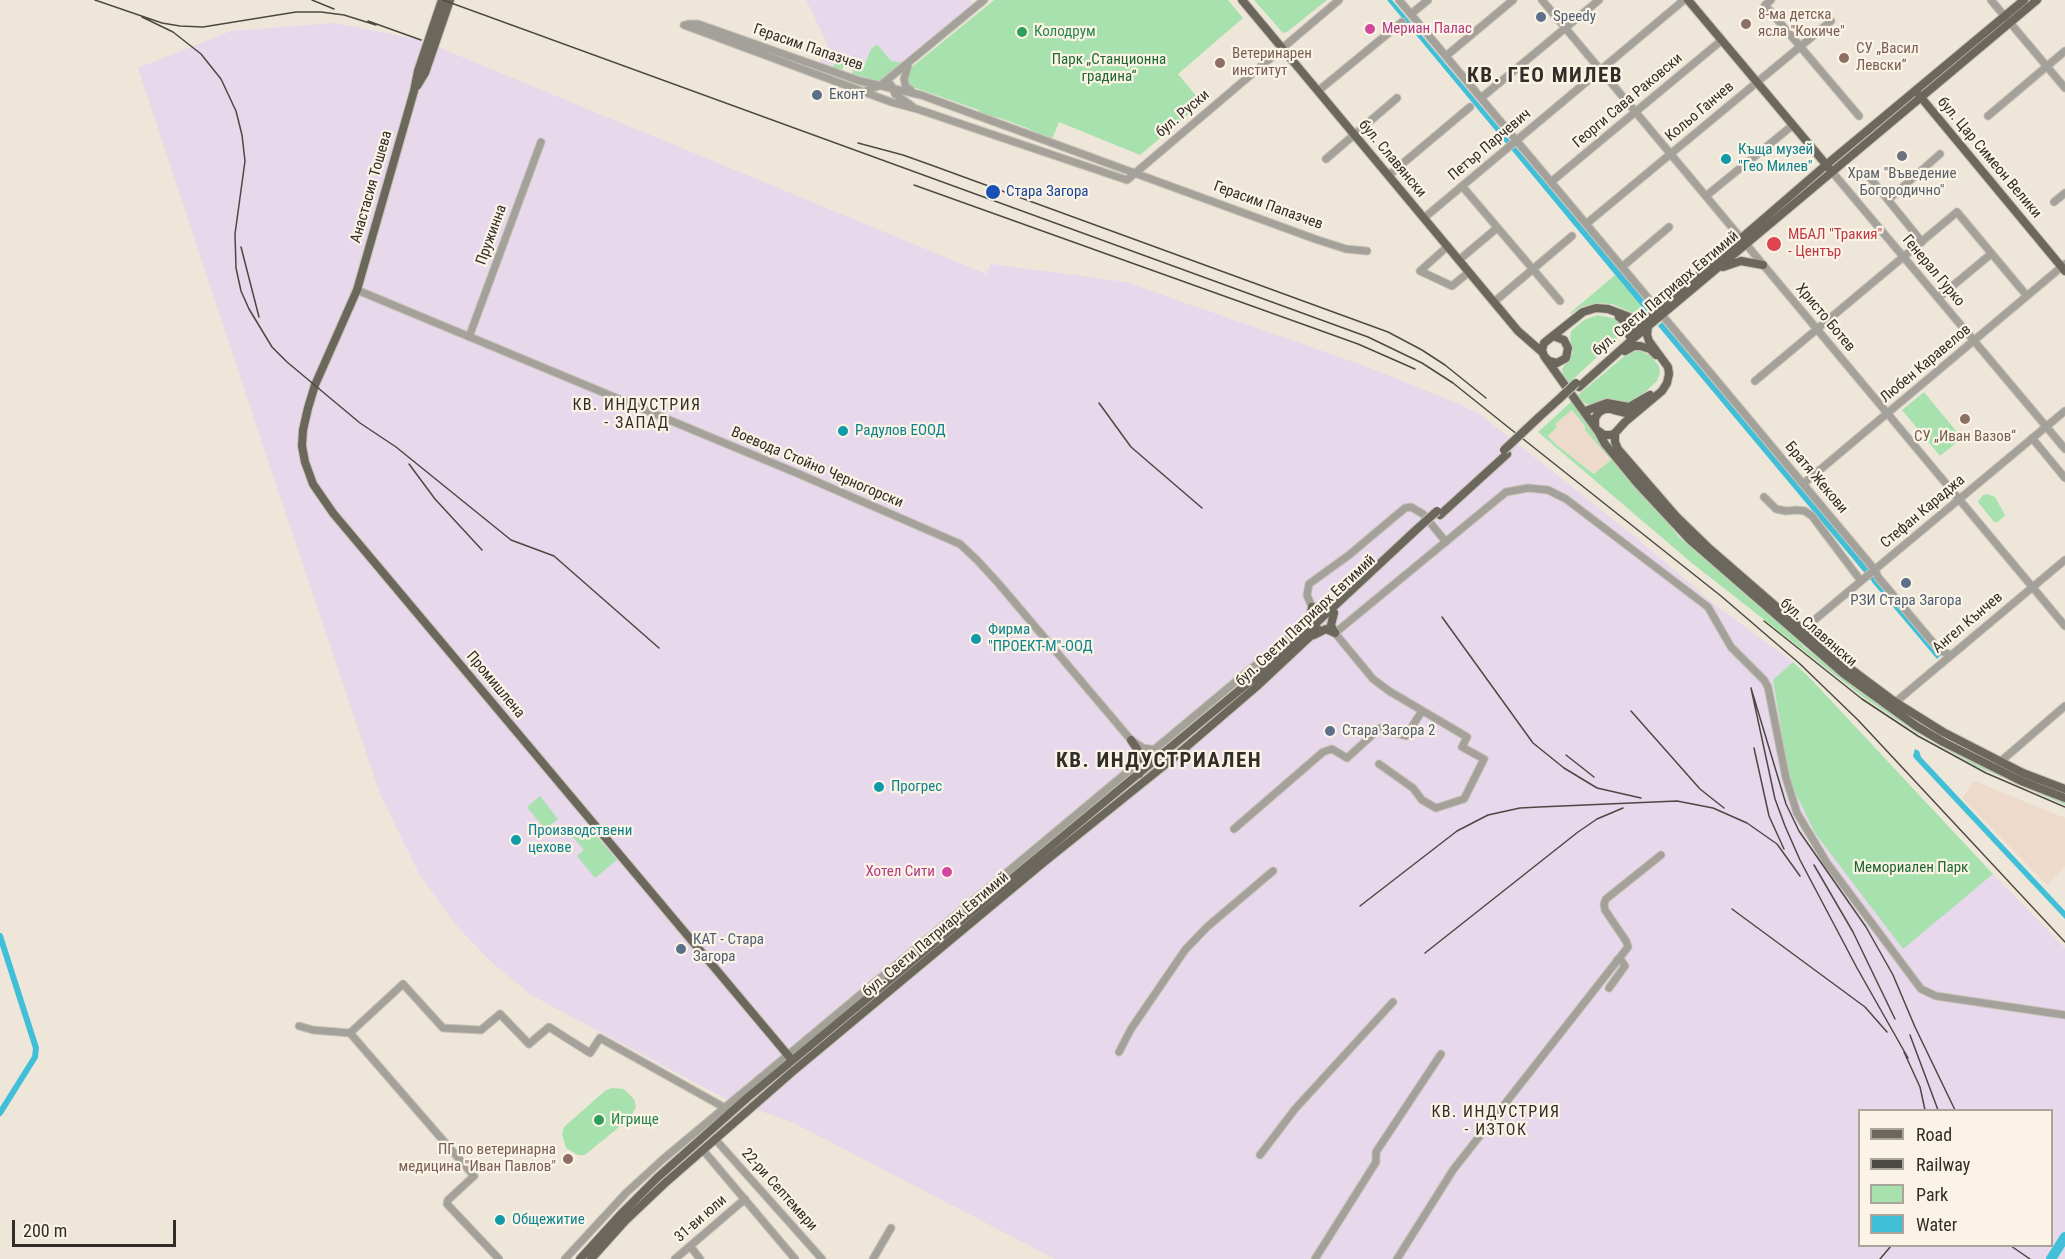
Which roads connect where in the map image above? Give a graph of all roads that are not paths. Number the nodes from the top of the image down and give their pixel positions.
1 (442, 0) edge
2 (450, 0) edge
3 (984, 0) edge
4 (1242, 0) edge
5 (1339, 0) edge
6 (1400, 0) edge
7 (1428, 0) edge
8 (1513, 0) edge
9 (1542, 0) edge
10 (1599, 0) edge
11 (1684, 0) edge
12 (1688, 0) edge
13 (1991, 0) edge
14 (2024, 0) edge
15 (2037, 0) edge
16 (1768, 2) edge
17 (1411, 14) junction
18 (2007, 20) junction
19 (1831, 21) dead end
20 (1402, 22) dead end
21 (1565, 28) junction
22 (1722, 40) junction
23 (1801, 46) junction
24 (1282, 48) junction
25 (2065, 51) edge
26 (1446, 56) junction
27 (910, 62) junction
28 (2046, 66) junction
29 (813, 70) junction
30 (1600, 70) junction
31 (892, 77) junction
32 (1757, 82) junction
33 (881, 86) junction
34 (891, 87) junction
35 (2065, 88) edge
36 (414, 91) junction
37 (1318, 91) junction
38 (863, 92) junction
39 (1920, 93) junction
40 (921, 95) junction
41 (1397, 98) dead end
42 (1481, 98) junction
43 (1470, 107) dead end
44 (917, 109) junction
45 (1635, 112) junction
46 (1859, 116) dead end
47 (1988, 116) dead end
48 (1793, 125) junction
49 (1354, 135) junction
50 (541, 142) dead end
51 (1512, 144) junction
52 (1670, 154) junction
53 (1940, 154) dead end
54 (1326, 159) dead end
55 (1826, 165) junction
56 (1135, 172) junction
57 (1833, 172) junction
58 (1867, 174) dead end
59 (1389, 175) junction
60 (1127, 180) joint
61 (1551, 182) junction
62 (1461, 186) junction
63 (2065, 193) edge
64 (1706, 196) junction
65 (1888, 200) junction
66 (2054, 202) dead end
67 (1424, 218) junction
68 (1587, 224) junction
69 (1669, 227) dead end
70 (1497, 228) junction
71 (1572, 236) dead end
72 (1743, 241) junction
73 (1922, 242) junction
74 (1448, 246) junction
75 (1367, 251) dead end
76 (1991, 254) junction
77 (1904, 257) junction
78 (1459, 260) junction
79 (1763, 265) junction
80 (2064, 266) edge
81 (1622, 267) junction
82 (1533, 269) junction
83 (1717, 269) junction
84 (1469, 272) junction
85 (357, 290) junction
86 (2028, 296) junction
87 (1938, 298) junction
88 (1560, 301) dead end
89 (1494, 302) junction
90 (1653, 318) junction
91 (1817, 329) junction
92 (1522, 335) junction
93 (1629, 335) junction
94 (469, 337) junction
95 (1550, 338) junction
96 (1974, 340) junction
97 (1567, 344) junction
98 (1543, 354) junction
99 (1609, 360) junction
100 (1560, 362) junction
101 (1560, 380) junction
102 (1755, 381) dead end
103 (1578, 385) junction
104 (1656, 391) junction
105 (1584, 408) junction
106 (1603, 410) junction
107 (1614, 410) junction
108 (2065, 411) edge
109 (1887, 414) junction
110 (2046, 426) junction
111 (1596, 428) junction
112 (1618, 430) junction
113 (2032, 438) junction
114 (2065, 449) edge
115 (2065, 478) edge
116 (1803, 484) junction
117 (1764, 498) dead end
118 (1959, 499) junction
119 (1446, 542) junction
120 (2065, 560) edge
121 (1869, 575) junction
122 (2032, 587) junction
123 (1312, 607) junction
124 (1332, 611) junction
125 (2065, 626) edge
126 (1300, 628) junction
127 (1800, 632) junction
128 (1335, 633) junction
129 (1309, 638) junction
130 (1946, 660) junction
131 (1892, 705) junction
132 (2065, 706) edge
133 (1422, 711) junction
134 (1131, 740) junction
135 (1154, 750) junction
136 (1164, 753) junction
137 (1171, 760) junction
138 (1140, 762) junction
139 (2000, 762) junction
140 (1379, 764) dead end
141 (1139, 774) junction
142 (2065, 789) edge
143 (2065, 798) edge
144 (1234, 829) dead end
145 (1661, 855) dead end
146 (1273, 870) dead end
147 (1617, 960) junction
148 (1609, 988) dead end
149 (1393, 1002) dead end
150 (2065, 1015) edge
151 (299, 1026) dead end
152 (350, 1033) junction
153 (1119, 1052) dead end
154 (1441, 1054) dead end
155 (790, 1057) junction
156 (808, 1058) junction
157 (785, 1078) junction
158 (723, 1108) junction
159 (734, 1110) junction
160 (715, 1139) junction
161 (703, 1150) junction
162 (1260, 1155) dead end
163 (745, 1199) junction
164 (891, 1228) dead end
165 (690, 1246) junction
166 (499, 1259) edge
167 (565, 1259) edge
168 (580, 1259) edge
169 (591, 1259) edge
170 (675, 1259) edge
171 (700, 1259) edge
172 (794, 1259) edge
173 (822, 1259) edge
174 (873, 1259) edge
175 (1315, 1259) edge
176 (1397, 1259) edge

1 - 36 main road, Анастасия Тошева
2 - 36 main road, Анастасия Тошева
3 - 27 street
4 - 24 main road, бул. Славянски
5 - 24 street, бул. Руски
6 - 17 street, Братя Жекови
7 - 17 street
8 - 26 street
9 - 21 street, Христо Ботев
10 - 21 street
11 - 30 street, Петър Парчевич
12 - 22 main road, Генерал Гурко
13 - 18 street
14 - 18 main road, бул. Свети Патриарх Евтимий
15 - 18 main road, бул. Свети Патриарх Евтимий
16 - 23 street
17 - 26 street, Братя Жекови
18 - 28 street
18 - 39 main road, бул. Свети Патриарх Евтимий
19 - 23 street, Кольо Ганчев
20 - 37 street
21 - 30 street, Христо Ботев
21 - 42 street
22 - 32 main road, Генерал Гурко
22 - 45 street, Георги Сава Раковски
23 - 32 street, Кольо Ганчев
23 - 46 street
24 - 37 main road, бул. Славянски
24 - 56 street, бул. Руски
25 - 28 street
26 - 42 street, Братя Жекови
27 - 31 street
27 - 40 street
28 - 35 street
28 - 47 street
29 - 29 street, Герасим Папазчев
29 - 33 street, Герасим Папазчев
29 - 38 street, Герасим Папазчев
30 - 45 street, Христо Ботев
30 - 51 street, Петър Парчевич
31 - 33 street
31 - 34 street
32 - 48 main road, Генерал Гурко
32 - 52 street, Кольо Ганчев
33 - 34 street, Герасим Папазчев
33 - 38 street
34 - 40 street, Герасим Папазчев
34 - 44 street
36 - 85 main road, Анастасия Тошева
37 - 49 main road, бул. Славянски
38 - 44 street, Герасим Папазчев
39 - 55 main road, бул. Свети Патриарх Евтимий
39 - 57 main road, бул. Свети Патриарх Евтимий
39 - 80 main road, бул. Цар Симеон Велики
40 - 56 street, Герасим Папазчев
41 - 49 street
42 - 51 street, Братя Жекови
43 - 59 street
44 - 60 street, Герасим Папазчев
45 - 52 street, Христо Ботев
45 - 61 street, Георги Сава Раковски
48 - 55 main road, Генерал Гурко
48 - 64 street
49 - 54 street
49 - 59 main road, бул. Славянски
50 - 94 street, Пружинна
51 - 61 street, Братя Жекови
51 - 62 street, Петър Парчевич
52 - 64 street, Христо Ботев
52 - 68 street, Кольо Ганчев
53 - 65 street
55 - 57 main road, Генерал Гурко
55 - 72 main road, бул. Свети Патриарх Евтимий
56 - 60 street, бул. Руски
56 - 75 street, Герасим Папазчев
57 - 72 main road, бул. Свети Патриарх Евтимий
57 - 77 street, Генерал Гурко
58 - 65 street
59 - 67 main road, бул. Славянски
61 - 68 street, Братя Жекови
62 - 67 street, Петър Парчевич
62 - 70 street
63 - 66 street
64 - 72 street, Христо Ботев
65 - 73 street
67 - 74 main road, бул. Славянски
68 - 81 street, Братя Жекови
69 - 81 street
70 - 78 street
70 - 82 street
71 - 82 street
72 - 79 street, Христо Ботев
72 - 83 main road, бул. Свети Патриарх Евтимий
72 - 90 main road, бул. Свети Патриарх Евтимий
73 - 76 street
73 - 77 street
74 - 78 main road, бул. Славянски
74 - 84 street
76 - 86 street
76 - 87 street
77 - 87 street, Генерал Гурко
77 - 91 street
78 - 84 main road, бул. Славянски
79 - 83 main road
79 - 91 street, Христо Ботев
80 - 86 street, Любен Каравелов
81 - 90 street, Братя Жекови
82 - 88 street
82 - 89 street
83 - 90 main road, бул. Свети Патриарх Евтимий
84 - 89 main road, бул. Славянски
85 - 94 street, Воевода Стойно Черногорски
85 - 155 main road, Промишлена
86 - 96 street, Любен Каравелов
87 - 96 street, Генерал Гурко
89 - 92 main road, бул. Славянски
90 - 93 main road, бул. Свети Патриарх Евтимий
90 - 95 main road
90 - 99 main road, бул. Свети Патриарх Евтимий
90 - 112 main road
90 - 116 street, Братя Жекови
91 - 102 street
91 - 109 street, Христо Ботев
92 - 95 main road
92 - 98 main road, бул. Славянски
93 - 97 main road
93 - 103 main road, бул. Свети Патриарх Евтимий
94 - 134 street, Воевода Стойно Черногорски
95 - 97 main road
95 - 98 main road
96 - 109 street, Любен Каравелов
96 - 110 street, Генерал Гурко
97 - 100 main road
98 - 100 main road
98 - 101 main road, бул. Славянски
99 - 103 main road, бул. Свети Патриарх Евтимий
99 - 104 main road
100 - 101 main road
101 - 105 main road, бул. Славянски
103 - 124 main road, бул. Свети Патриарх Евтимий, bridge
104 - 105 main road
104 - 107 main road
105 - 106 main road
105 - 111 main road, бул. Славянски
106 - 107 main road
106 - 111 main road
107 - 112 main road
108 - 110 street, Стефан Караджа
109 - 116 street, Любен Каравелов
109 - 118 street, Христо Ботев
110 - 113 street, Стефан Караджа
110 - 114 street, Генерал Гурко
111 - 112 main road
111 - 127 main road, бул. Славянски
112 - 127 main road, бул. Славянски
113 - 115 street
113 - 118 street, Стефан Караджа
116 - 121 street, Братя Жекови
117 - 121 street
118 - 121 street, Стефан Караджа
118 - 122 street, Христо Ботев
119 - 123 street
119 - 128 street
119 - 150 street
120 - 122 street, Ангел Кънчев
121 - 127 street, Стефан Караджа
121 - 130 street, Братя Жекови
122 - 125 street, Христо Ботев
122 - 130 street, Ангел Кънчев
123 - 124 main road
123 - 126 main road
124 - 126 street
124 - 128 main road
124 - 129 main road, бул. Свети Патриарх Евтимий
124 - 136 main road, бул. Свети Патриарх Евтимий
126 - 135 street
127 - 131 main road, бул. Славянски
128 - 129 main road
128 - 133 street
129 - 137 main road, бул. Свети Патриарх Евтимий
130 - 131 street, Ангел Кънчев
131 - 139 main road, бул. Славянски
131 - 143 main road, бул. Славянски
132 - 139 street
133 - 140 street
133 - 144 street
134 - 135 street, Воевода Стойно Черногорски
134 - 138 main road
135 - 136 street, Воевода Стойно Черногорски
135 - 138 street
136 - 137 street
136 - 141 main road, бул. Свети Патриарх Евтимий
137 - 156 main road, бул. Свети Патриарх Евтимий
138 - 141 main road
138 - 155 street
139 - 142 main road, бул. Славянски
141 - 155 main road, бул. Свети Патриарх Евтимий
145 - 147 street
146 - 153 street
147 - 148 street
147 - 176 street
149 - 162 street
151 - 152 street
152 - 158 street
152 - 166 street
154 - 175 street
155 - 156 main road
155 - 157 main road
155 - 158 street
155 - 159 main road, бул. Свети Патриарх Евтимий
156 - 157 main road, бул. Свети Патриарх Евтимий
157 - 160 main road, бул. Свети Патриарх Евтимий
158 - 159 street
158 - 167 street
159 - 168 main road, бул. Свети Патриарх Евтимий
160 - 161 main road, бул. Свети Патриарх Евтимий
160 - 173 street, 22-ри Септември
161 - 163 street
161 - 169 main road, бул. Свети Патриарх Евтимий
163 - 165 street, 31-ви юли
163 - 172 street
164 - 174 street
165 - 170 street, 31-ви юли
165 - 171 street

